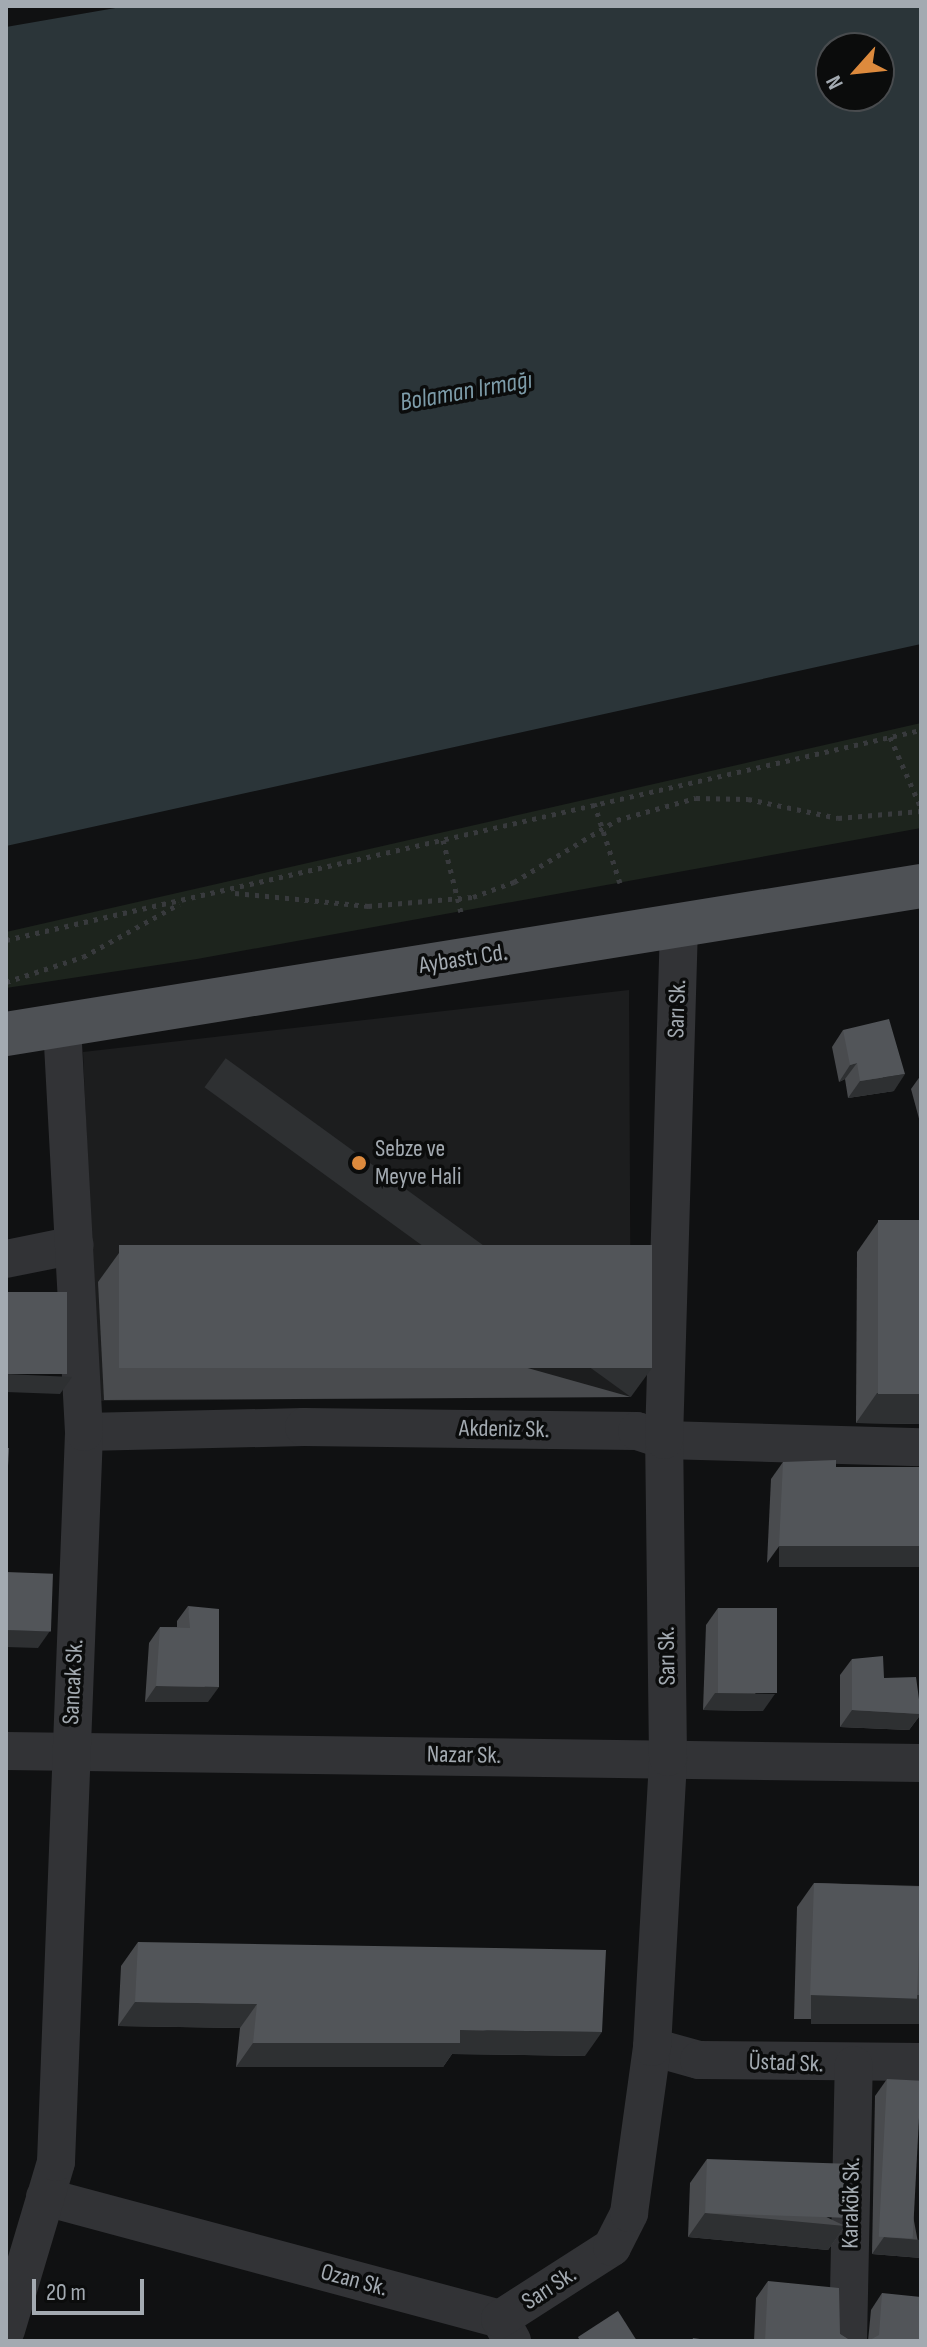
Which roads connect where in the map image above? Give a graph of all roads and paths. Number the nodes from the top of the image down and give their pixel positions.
1 (921, 730) edge
2 (890, 737) junction
3 (594, 803) junction
4 (921, 809) edge
5 (603, 828) junction
6 (443, 840) junction
7 (620, 883) dead end
8 (921, 886) edge
9 (230, 892) junction
10 (459, 899) junction
11 (183, 901) junction
12 (461, 912) dead end
13 (679, 926) junction
14 (6, 940) edge
15 (6, 982) edge
16 (62, 1027) junction
17 (6, 1034) edge
18 (75, 1245) junction
19 (6, 1259) edge
20 (84, 1432) junction
21 (664, 1440) junction
22 (921, 1447) edge
23 (6, 1751) edge
24 (69, 1751) junction
25 (668, 1757) junction
26 (921, 1763) edge
27 (652, 2047) junction
28 (921, 2062) edge
29 (854, 2065) junction
30 (45, 2197) junction
31 (6, 2330) edge
32 (506, 2330) edge
33 (848, 2341) edge

1 - 2 path
2 - 3 path
2 - 4 path
3 - 5 path
3 - 6 path
4 - 5 path
5 - 7 path
5 - 10 path
6 - 9 path
6 - 10 path
8 - 13 main road, Aybastı Cd.
9 - 10 path
9 - 11 path
10 - 12 path
11 - 14 path
11 - 15 path
13 - 16 main road, Aybastı Cd.
13 - 21 street, Sarı Sk.
16 - 17 main road, Aybastı Cd.
16 - 18 street, Sancak Sk.
18 - 19 street
18 - 20 street, Sancak Sk.
20 - 21 street, Akdeniz Sk.
20 - 24 street, Sancak Sk.
21 - 22 street, Akdeniz Sk.
21 - 25 street, Sarı Sk.
23 - 24 street, Nazar Sk.
24 - 25 street, Nazar Sk.
24 - 30 street, Sancak Sk.
25 - 26 street, Nazar Sk.
25 - 27 street, Sarı Sk.
27 - 29 street, Üstad Sk.
27 - 32 street, Sarı Sk.
28 - 29 street, Üstad Sk.
29 - 33 street, Karakök Sk.
30 - 31 street, Sancak Sk.
30 - 32 street, Ozan Sk.

